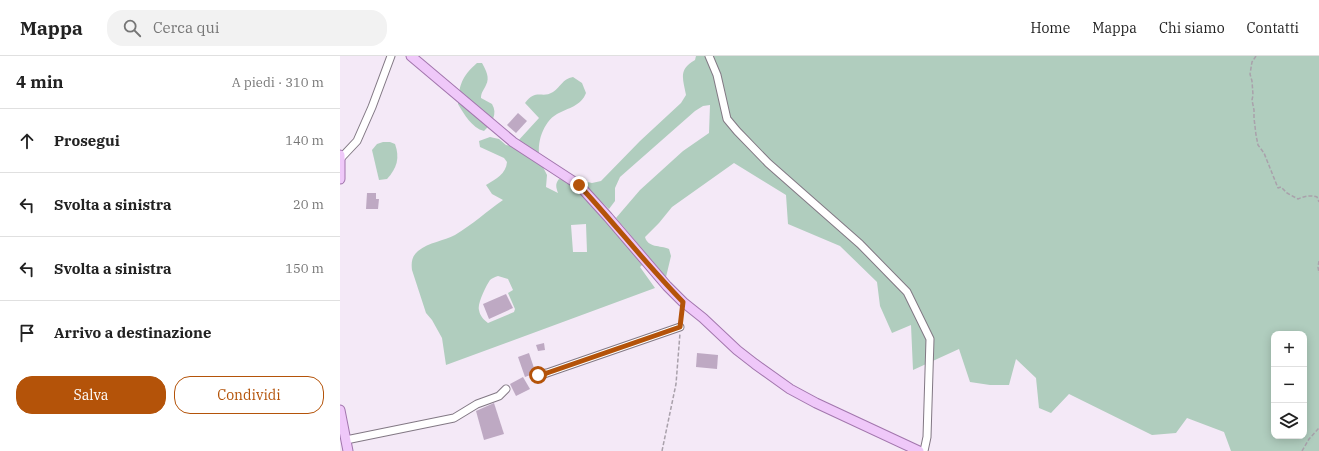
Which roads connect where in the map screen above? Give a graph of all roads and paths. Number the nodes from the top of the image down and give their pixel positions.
1 (391, 56) edge
2 (411, 56) edge
3 (709, 56) edge
4 (1256, 56) edge
5 (340, 157) edge
6 (340, 179) edge
7 (1319, 202) edge
8 (1319, 261) edge
9 (1319, 273) edge
10 (683, 302) junction
11 (680, 327) junction
12 (538, 375) dead end
13 (506, 389) dead end
14 (340, 410) edge
15 (1319, 428) edge
16 (346, 440) junction
17 (348, 451) edge
18 (662, 451) edge
19 (919, 451) edge
20 (924, 451) edge
21 (1302, 451) edge

1 - 5 street
2 - 10 main road
3 - 20 street
4 - 7 path
5 - 6 main road
8 - 9 path
10 - 11 path
10 - 19 main road
11 - 12 street
11 - 18 path
13 - 16 street
14 - 16 main road
15 - 21 path
16 - 17 main road

